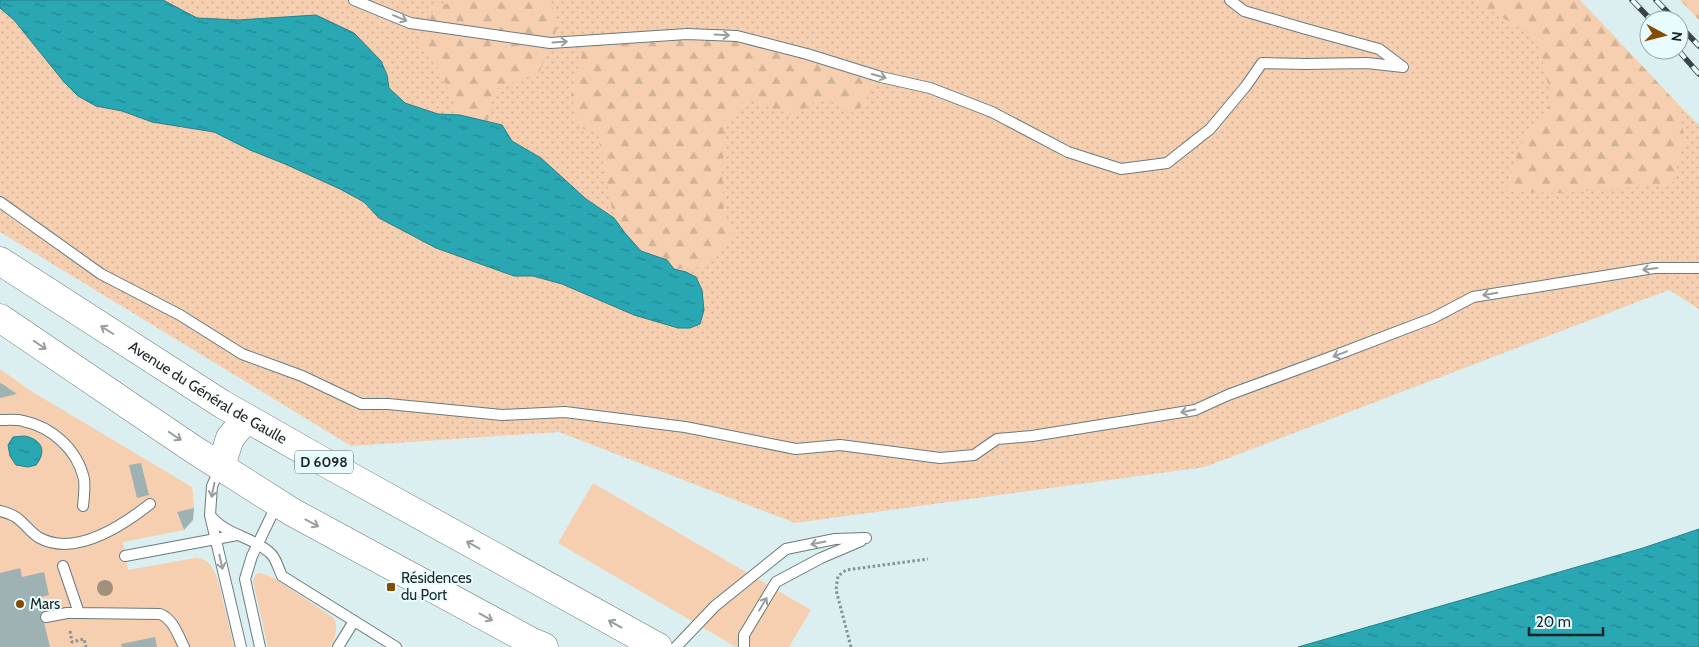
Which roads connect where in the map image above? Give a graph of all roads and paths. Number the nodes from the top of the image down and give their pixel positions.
1 (354, 0) edge
2 (1230, 0) edge
3 (0, 202) edge
4 (0, 261) edge
5 (1699, 268) edge
6 (0, 318) edge
7 (247, 418) junction
8 (0, 420) edge
9 (221, 466) junction
10 (277, 503) junction
11 (150, 504) dead end
12 (83, 506) dead end
13 (0, 511) edge
14 (210, 515) junction
15 (237, 535) junction
16 (216, 539) junction
17 (258, 545) junction
18 (125, 556) dead end
19 (928, 559) dead end
20 (63, 566) dead end
21 (78, 613) junction
22 (46, 617) dead end
23 (354, 621) junction
24 (75, 642) dead end
25 (86, 647) edge
26 (184, 647) edge
27 (241, 647) edge
28 (260, 647) edge
29 (338, 647) edge
30 (396, 647) edge
31 (544, 647) edge
32 (658, 647) edge
33 (676, 647) edge
34 (744, 647) edge
35 (850, 647) edge

1 -> 2 lane
5 -> 3 lane
7 -> 4 main road, Avenue du Général de Gaulle / D 6098
6 -> 9 main road
7 - 9 main road
32 -> 7 main road, Avenue du Général de Gaulle / D 6098
8 - 12 lane
9 - 10 main road
9 -> 14 lane
10 - 17 lane
10 -> 31 main road
11 - 13 lane
14 - 15 lane
14 - 16 lane
15 - 16 lane
15 - 17 lane
16 - 18 lane
16 -> 27 lane
17 - 23 lane
17 - 28 lane
19 - 35 path
20 - 21 lane
21 - 22 lane
21 - 26 lane
23 - 29 lane
23 - 30 lane
24 - 25 path
34 -> 33 lane

